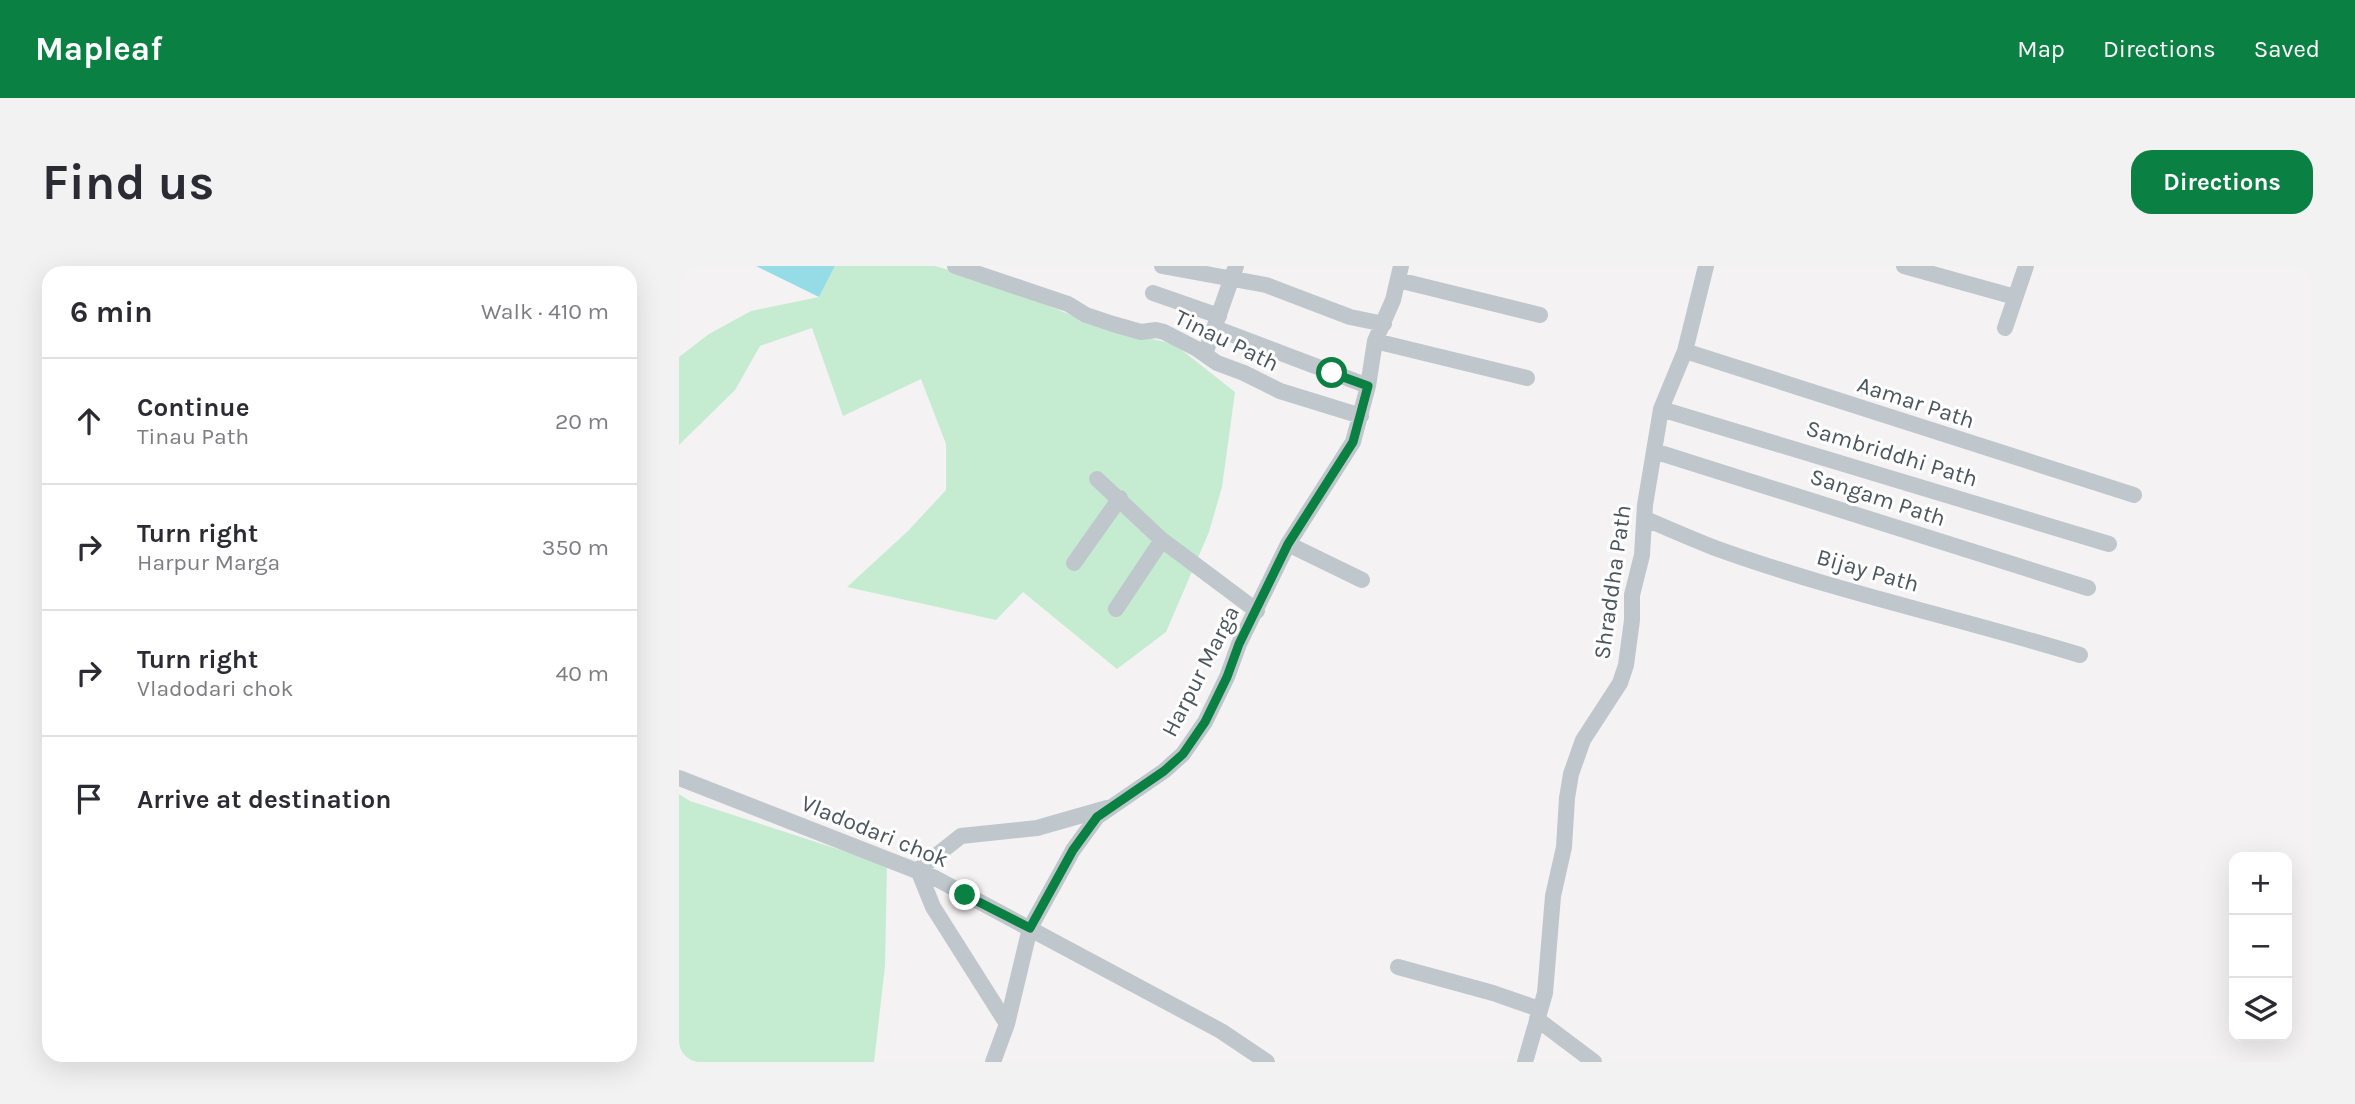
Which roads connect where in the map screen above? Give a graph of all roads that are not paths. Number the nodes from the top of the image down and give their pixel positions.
1 (955, 266) edge
2 (1162, 266) edge
3 (1706, 266) edge
4 (1904, 266) edge
5 (2026, 266) edge
6 (1235, 273) edge
7 (1399, 273) edge
8 (1153, 293) dead end
9 (2015, 298) junction
10 (1540, 315) dead end
11 (1217, 322) junction
12 (1384, 324) junction
13 (2005, 328) dead end
14 (1375, 341) junction
15 (1685, 351) junction
16 (1205, 354) junction
17 (1527, 378) dead end
18 (1368, 386) junction
19 (1661, 409) junction
20 (1361, 416) junction
21 (1654, 450) junction
22 (1097, 479) dead end
23 (2134, 495) dead end
24 (1120, 498) junction
25 (1646, 519) junction
26 (1162, 540) junction
27 (1288, 544) junction
28 (2109, 544) dead end
29 (1074, 563) dead end
30 (1362, 580) dead end
31 (2088, 588) dead end
32 (1116, 609) dead end
33 (1257, 611) junction
34 (2080, 656) dead end
35 (679, 778) edge
36 (1113, 806) junction
37 (918, 870) junction
38 (1030, 928) junction
39 (1398, 967) dead end
40 (1538, 1014) junction
41 (1006, 1024) junction
42 (993, 1062) edge
43 (1267, 1062) edge
44 (1525, 1062) edge
45 (1594, 1062) edge

1 - 16 street, Tinau Path
2 - 6 street, Tinau Path
3 - 15 street, Shraddha Path
4 - 9 street
5 - 9 street
6 - 11 street
6 - 12 street, Tinau Path
7 - 10 street
7 - 12 street, Harpur Marga
8 - 11 street, Tinau Path
9 - 13 street
11 - 16 street
11 - 18 street, Tinau Path
12 - 14 street, Harpur Marga
14 - 17 street
14 - 18 street, Harpur Marga
15 - 19 street, Shraddha Path
15 - 23 street, Aamar Path
16 - 20 street, Tinau Path
18 - 20 street, Harpur Marga
19 - 21 street, Shraddha Path
19 - 28 street, Sambriddhi Path
20 - 27 street, Harpur Marga
21 - 25 street, Shraddha Path
21 - 31 street, Sangam Path
22 - 24 street
24 - 26 street
24 - 29 street
25 - 34 street, Bijay Path
25 - 40 street, Shraddha Path
26 - 32 street
26 - 33 street
27 - 30 street
27 - 33 street, Harpur Marga
33 - 36 street, Harpur Marga
35 - 37 street, Vladodari chok
36 - 37 street
36 - 38 street, Harpur Marga
37 - 38 street, Vladodari chok
37 - 41 street
38 - 41 street, Harpur Marga
38 - 43 street, Vladodari chok
39 - 40 street
40 - 44 street, Shraddha Path
40 - 45 street
41 - 42 street, Harpur Marga

